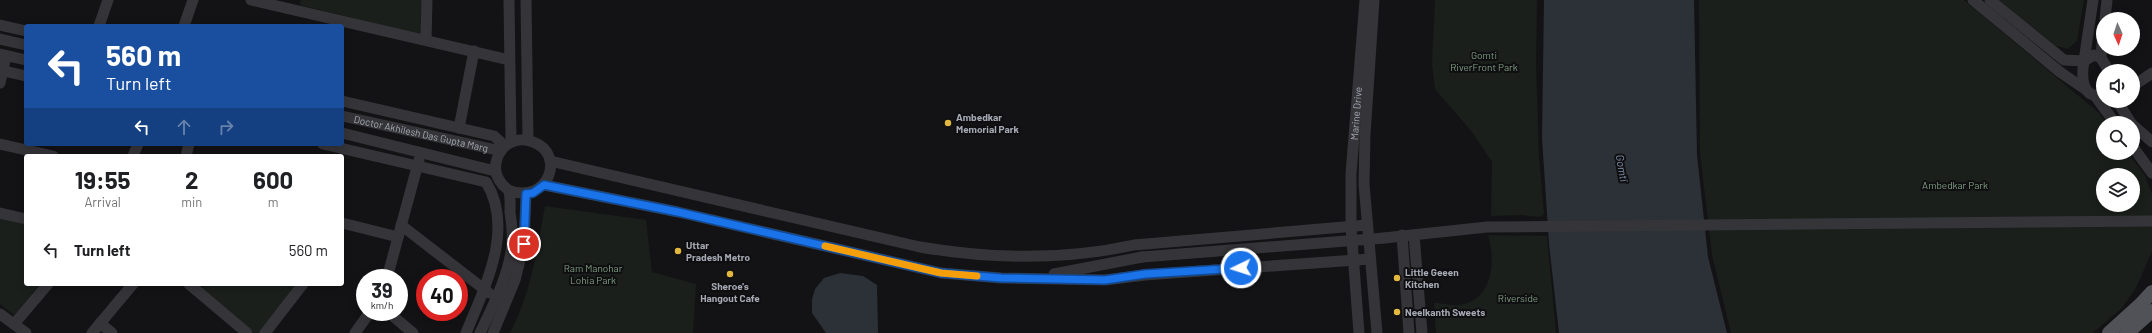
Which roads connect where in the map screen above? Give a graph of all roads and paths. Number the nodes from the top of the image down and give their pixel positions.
1 (108, 0) edge
2 (193, 0) edge
3 (251, 0) edge
4 (283, 0) edge
5 (427, 0) edge
6 (509, 0) edge
7 (526, 0) edge
8 (1365, 0) edge
9 (1374, 0) edge
10 (1973, 0) edge
11 (1990, 0) edge
12 (2093, 0) edge
13 (2107, 0) edge
14 (273, 2) edge
15 (2105, 12) edge
16 (101, 24) edge
17 (185, 24) edge
18 (0, 25) edge
19 (24, 30) edge
20 (0, 39) edge
21 (426, 40) junction
22 (2029, 40) junction
23 (24, 45) edge
24 (474, 51) junction
25 (3, 55) edge
26 (2101, 58) joint
27 (24, 60) edge
28 (510, 60) junction
29 (2084, 61) junction
30 (2105, 64) edge
31 (1, 70) edge
32 (2152, 74) edge
33 (24, 76) edge
34 (0, 82) edge
35 (2140, 82) edge
36 (2085, 89) junction
37 (2096, 95) edge
38 (344, 101) edge
39 (344, 116) edge
40 (459, 128) junction
41 (2140, 131) edge
42 (344, 133) edge
43 (528, 140) junction
44 (2152, 142) edge
45 (0, 144) edge
46 (332, 146) edge
47 (506, 146) junction
48 (421, 152) junction
49 (45, 154) edge
50 (2140, 157) edge
51 (550, 161) junction
52 (417, 166) junction
53 (495, 171) junction
54 (2152, 173) edge
55 (544, 185) junction
56 (508, 190) junction
57 (526, 194) junction
58 (0, 213) edge
59 (24, 219) edge
60 (2152, 221) edge
61 (344, 224) edge
62 (401, 225) junction
63 (1367, 225) junction
64 (1351, 227) junction
65 (1402, 235) junction
66 (1414, 235) junction
67 (398, 237) junction
68 (1103, 251) junction
69 (1142, 257) junction
70 (1370, 259) junction
71 (1354, 260) junction
72 (389, 269) edge
73 (1022, 279) junction
74 (46, 286) edge
75 (131, 286) edge
76 (191, 286) edge
77 (301, 286) edge
78 (483, 288) junction
79 (2152, 292) edge
80 (496, 298) junction
81 (2152, 310) edge
82 (0, 314) edge
83 (364, 321) edge
84 (399, 321) edge
85 (100, 322) junction
86 (14, 324) junction
87 (26, 333) edge
88 (92, 333) edge
89 (112, 333) edge
90 (247, 333) edge
91 (265, 333) edge
92 (355, 333) edge
93 (413, 333) edge
94 (466, 333) edge
95 (480, 333) edge
96 (493, 333) edge
97 (1359, 333) edge
98 (1377, 333) edge
99 (1409, 333) edge
100 (1422, 333) edge
101 (2109, 333) edge
102 (2127, 333) edge

1 - 16 street
2 - 17 street
3 - 14 street
4 - 14 street
5 - 21 street
6 - 28 street
7 - 43 street
8 - 64 street, Marine Drive
9 - 63 street, Marine Drive
10 - 22 street
11 - 22 street
12 - 29 street
13 - 15 street
14 - 21 street
18 - 19 street
20 - 23 street
21 - 24 street
22 - 29 street
22 - 36 street
24 - 28 street
24 - 40 street
25 - 27 street
25 - 31 street
26 - 29 street
26 - 30 street
28 - 47 street
29 - 36 street
31 - 33 street
31 - 34 street
32 - 35 street
36 - 37 street
38 - 40 street
39 - 47 street, Doctor Akhilesh Das Gupta Marg
40 - 47 street
41 - 44 street
42 - 48 street, Doctor Akhilesh Das Gupta Marg
43 - 47 street
43 - 51 street
45 - 49 street
46 - 52 street
47 - 53 street
48 - 52 street
48 - 53 street, Doctor Akhilesh Das Gupta Marg
50 - 54 street
51 - 55 street
51 - 68 street
52 - 62 street
52 - 78 street
53 - 56 street
55 - 57 street
55 - 73 street
56 - 57 street
56 - 80 street
57 - 96 street
58 - 59 street
60 - 66 street
61 - 67 street
62 - 67 street
62 - 78 street
63 - 64 street
63 - 70 street, Marine Drive
64 - 68 street
64 - 71 street, Marine Drive
65 - 66 street
65 - 69 street, bridge
65 - 99 street
66 - 100 street
67 - 72 street
68 - 69 street
69 - 73 street
70 - 71 street
70 - 98 street, Marine Drive
71 - 73 street
71 - 97 street, Marine Drive
74 - 86 street
75 - 85 street
76 - 90 street
77 - 91 street
78 - 80 street
78 - 94 street
79 - 101 main road
80 - 95 street
81 - 102 main road
82 - 86 street
83 - 92 street
84 - 93 street
85 - 88 street
85 - 89 street
86 - 87 street

